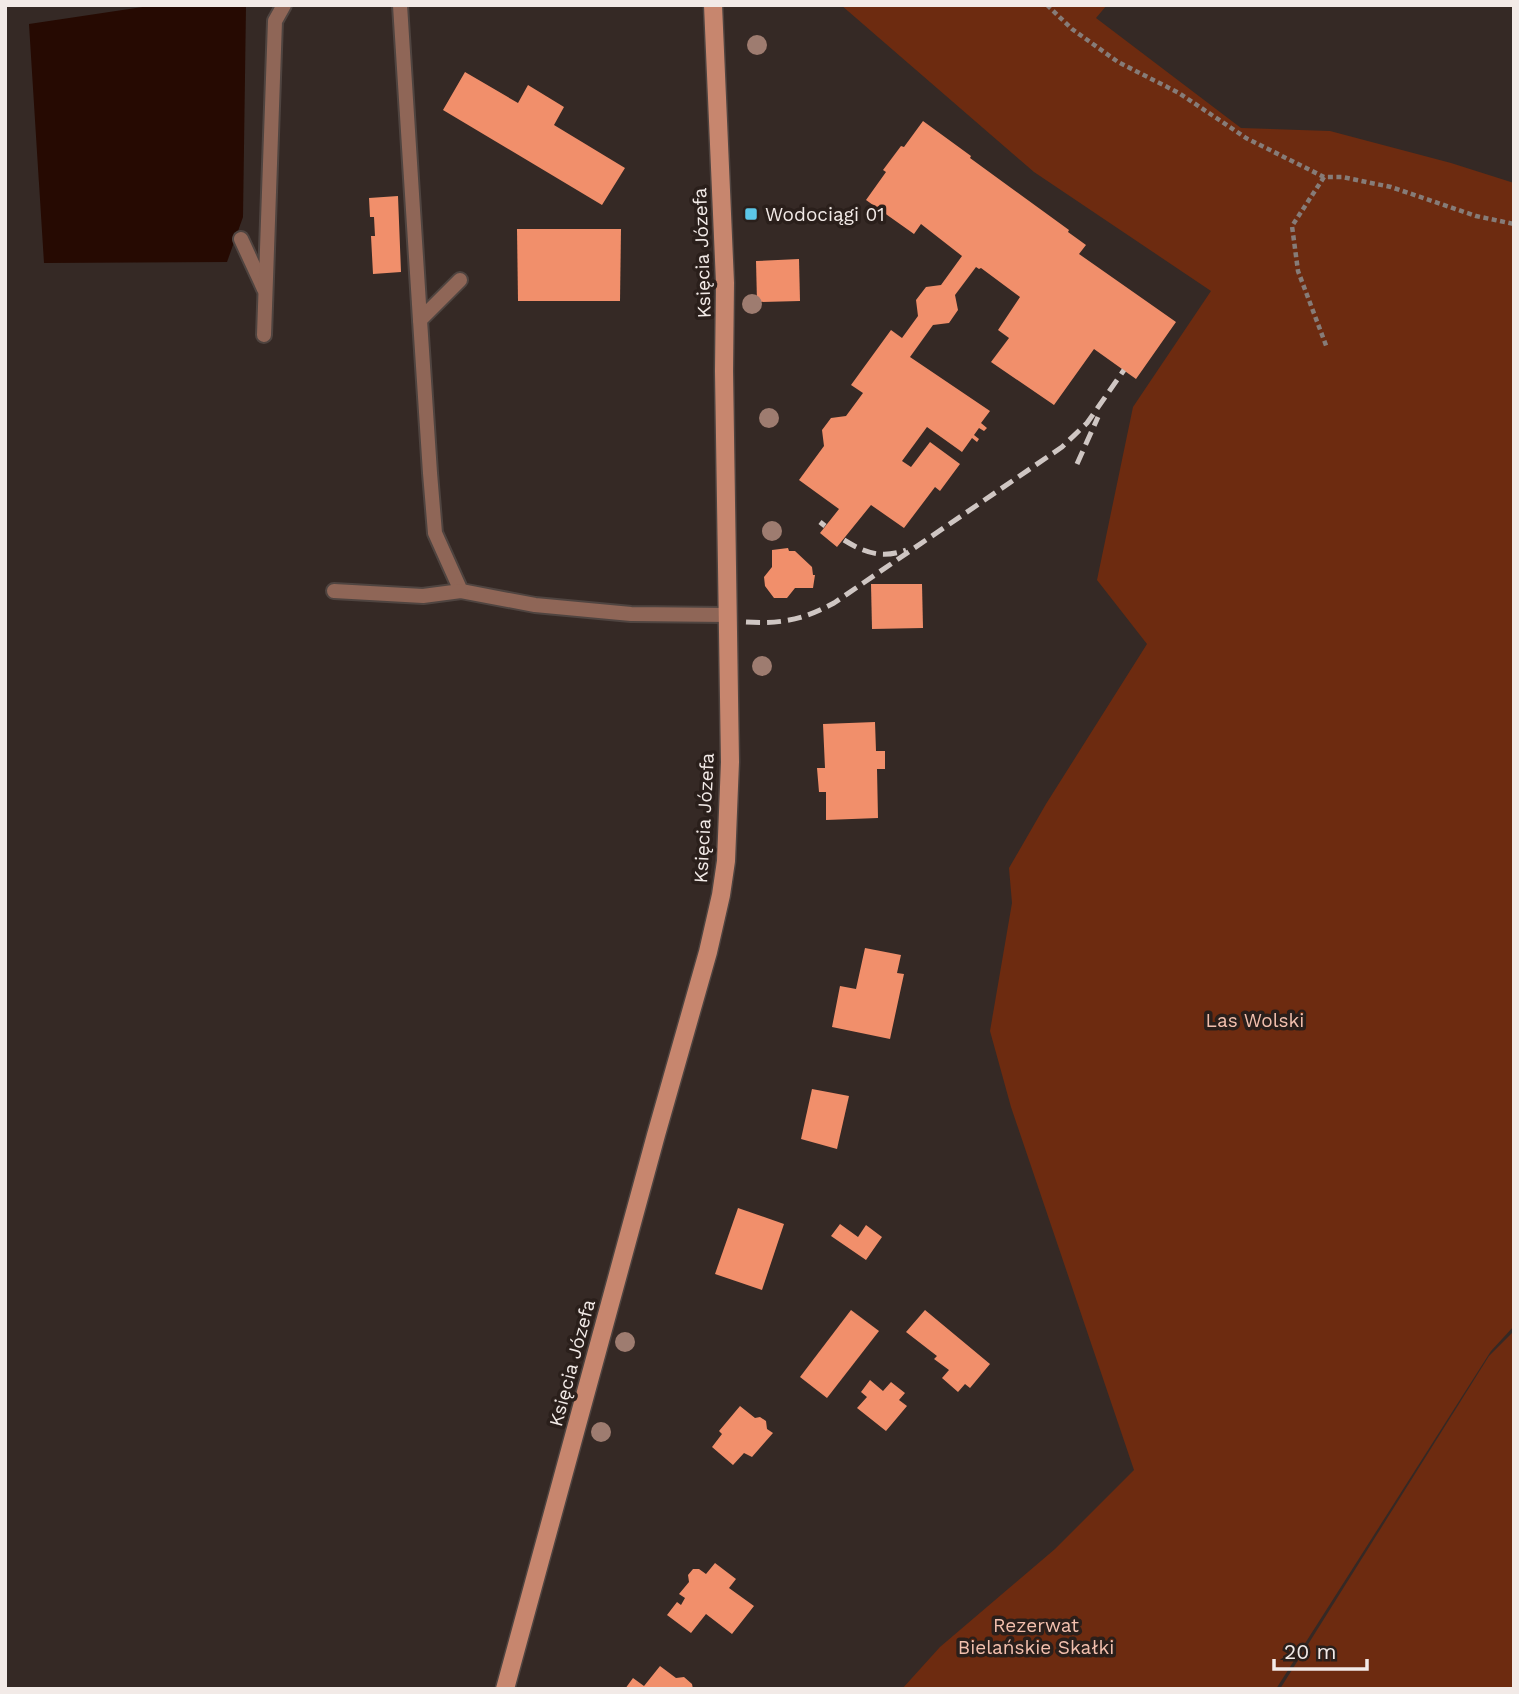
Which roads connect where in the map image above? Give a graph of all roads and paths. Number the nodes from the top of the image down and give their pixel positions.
1 (284, 5) edge
2 (400, 5) edge
3 (713, 5) edge
4 (1047, 5) edge
5 (1325, 177) junction
6 (1514, 224) edge
7 (241, 239) dead end
8 (460, 280) dead end
9 (265, 292) junction
10 (420, 320) junction
11 (264, 335) dead end
12 (1327, 348) dead end
13 (334, 591) dead end
14 (461, 591) junction
15 (728, 615) junction
16 (505, 1689) edge

1 - 9 lane
2 - 10 lane
3 - 15 main road, Księcia Józefa
4 - 5 path
5 - 6 path
5 - 12 path
7 - 9 lane
8 - 10 lane
9 - 11 lane
10 - 14 lane
13 - 14 lane
14 - 15 lane
15 - 16 main road, Księcia Józefa

